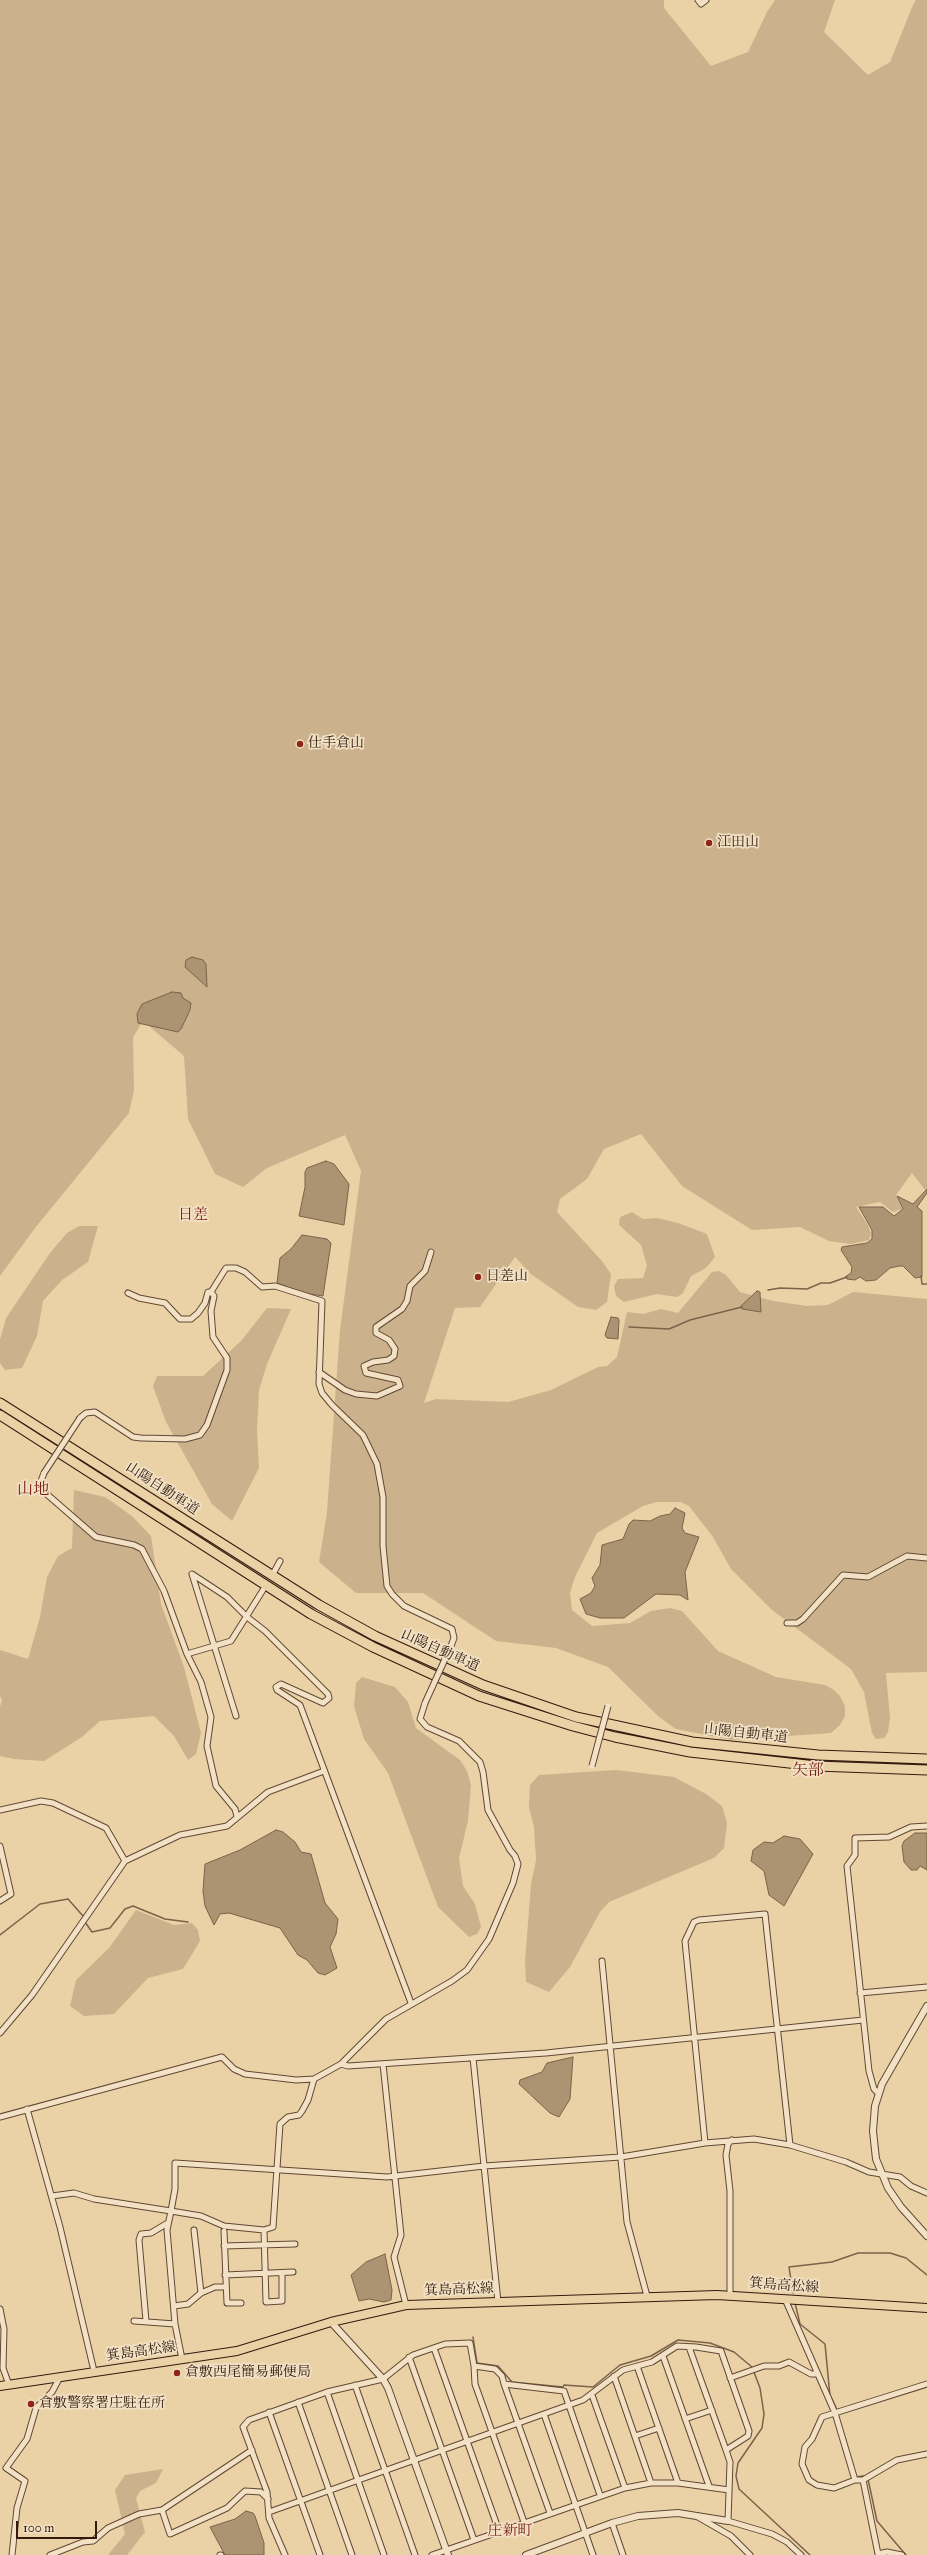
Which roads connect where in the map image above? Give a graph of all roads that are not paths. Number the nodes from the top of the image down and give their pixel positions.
1 (698, 0) edge
2 (706, 0) edge
3 (431, 1252) dead end
4 (211, 1292) junction
5 (128, 1293) dead end
6 (319, 1372) junction
7 (0, 1403) edge
8 (0, 1415) edge
9 (927, 1558) edge
10 (280, 1561) dead end
11 (274, 1572) dead end
12 (263, 1590) dead end
13 (247, 1617) junction
14 (787, 1623) dead end
15 (214, 1646) junction
16 (187, 1654) junction
17 (608, 1706) dead end
18 (236, 1716) dead end
19 (927, 1759) edge
20 (592, 1766) dead end
21 (927, 1770) edge
22 (324, 1771) junction
23 (0, 1810) edge
24 (237, 1816) junction
25 (927, 1826) edge
26 (0, 1846) edge
27 (125, 1861) junction
28 (0, 1901) edge
29 (602, 1961) dead end
30 (927, 1988) edge
31 (860, 1993) junction
32 (411, 2003) junction
33 (927, 2006) edge
34 (863, 2020) junction
35 (778, 2029) junction
36 (0, 2033) edge
37 (693, 2038) junction
38 (608, 2048) junction
39 (473, 2058) junction
40 (341, 2064) junction
41 (383, 2064) junction
42 (314, 2079) junction
43 (878, 2093) junction
44 (27, 2109) junction
45 (0, 2117) edge
46 (732, 2140) junction
47 (705, 2143) junction
48 (790, 2145) junction
49 (621, 2157) junction
50 (484, 2166) junction
51 (277, 2170) junction
52 (882, 2175) junction
53 (394, 2176) junction
54 (927, 2194) edge
55 (52, 2196) junction
56 (171, 2211) junction
57 (166, 2224) junction
58 (194, 2230) dead end
59 (264, 2230) junction
60 (224, 2232) dead end
61 (927, 2236) edge
62 (295, 2244) dead end
63 (264, 2245) junction
64 (224, 2246) junction
65 (293, 2272) dead end
66 (264, 2274) junction
67 (282, 2274) junction
68 (225, 2275) junction
69 (226, 2287) junction
70 (201, 2293) junction
71 (730, 2295) junction
72 (647, 2296) junction
73 (785, 2299) junction
74 (498, 2302) junction
75 (241, 2303) dead end
76 (406, 2305) junction
77 (174, 2306) junction
78 (927, 2308) edge
79 (0, 2309) edge
80 (134, 2321) dead end
81 (146, 2321) junction
82 (331, 2322) junction
83 (175, 2324) junction
84 (689, 2347) junction
85 (434, 2348) junction
86 (663, 2356) junction
87 (409, 2357) junction
88 (182, 2359) junction
89 (474, 2366) junction
90 (637, 2366) junction
91 (94, 2371) junction
92 (818, 2374) junction
93 (60, 2376) junction
94 (614, 2376) junction
95 (382, 2378) junction
96 (730, 2378) junction
97 (504, 2384) junction
98 (927, 2384) edge
99 (9, 2385) junction
100 (355, 2385) junction
101 (0, 2386) edge
102 (327, 2392) junction
103 (592, 2395) junction
104 (298, 2402) junction
105 (569, 2406) junction
106 (712, 2410) junction
107 (269, 2412) junction
108 (837, 2412) junction
109 (544, 2414) junction
110 (685, 2419) junction
111 (518, 2423) junction
112 (659, 2428) junction
113 (492, 2433) junction
114 (635, 2436) junction
115 (467, 2442) junction
116 (252, 2450) junction
117 (442, 2450) junction
118 (726, 2450) junction
119 (927, 2454) edge
120 (414, 2460) junction
121 (385, 2472) junction
122 (865, 2478) junction
123 (854, 2480) junction
124 (358, 2481) junction
125 (678, 2483) junction
126 (651, 2484) junction
127 (709, 2486) junction
128 (625, 2488) junction
129 (329, 2490) junction
130 (729, 2490) junction
131 (600, 2495) junction
132 (268, 2499) junction
133 (301, 2500) junction
134 (575, 2504) junction
135 (162, 2510) junction
136 (269, 2512) junction
137 (550, 2513) junction
138 (691, 2514) junction
139 (728, 2520) junction
140 (524, 2522) junction
141 (612, 2523) junction
142 (499, 2531) junction
143 (585, 2534) junction
144 (474, 2540) junction
145 (282, 2547) junction
146 (447, 2552) edge
147 (877, 2554) edge
148 (12, 2555) edge
149 (50, 2555) edge
150 (280, 2555) edge
151 (286, 2555) edge
152 (320, 2555) edge
153 (352, 2555) edge
154 (384, 2555) edge
155 (415, 2555) edge
156 (432, 2555) edge
157 (526, 2555) edge
158 (593, 2555) edge
159 (623, 2555) edge
160 (750, 2555) edge
161 (801, 2555) edge
162 (902, 2555) edge

1 - 2 street
3 - 6 street
4 - 5 street
4 - 6 street
4 - 16 street, bridge
6 - 32 street, bridge
7 - 19 highway, 山陽自動車道
8 - 21 highway, 山陽自動車道
9 - 14 street
10 - 11 street
12 - 13 street
13 - 15 street
13 - 15 street
13 - 22 street
15 - 16 street
15 - 18 street
16 - 24 street
17 - 20 street, bridge
22 - 24 street
22 - 32 street
23 - 27 street
24 - 27 street
25 - 31 street
26 - 28 street
27 - 36 street
29 - 38 street
30 - 31 street
31 - 34 street
32 - 40 street
33 - 43 street
34 - 35 street
34 - 43 street
35 - 37 street
35 - 37 street
35 - 48 street
37 - 38 street
37 - 47 street
38 - 39 street
38 - 49 street
39 - 41 street
39 - 50 street
40 - 41 street
40 - 42 street
41 - 53 street
42 - 44 street
42 - 51 street
43 - 52 street
44 - 45 street
44 - 55 street
46 - 47 street
46 - 48 street
46 - 71 street
47 - 49 street
48 - 52 street
49 - 50 street
49 - 72 street
50 - 53 street
50 - 74 street
51 - 53 street
51 - 56 street
51 - 59 street
52 - 54 street
52 - 61 street
53 - 76 street
55 - 56 street
55 - 91 street
56 - 57 street
56 - 59 street
57 - 77 street
57 - 81 street
58 - 70 street
59 - 63 street
60 - 64 street
62 - 63 street
63 - 64 street
63 - 66 street
64 - 68 street
65 - 67 street
66 - 67 street
66 - 67 street
66 - 68 street
68 - 69 street
69 - 70 street
69 - 75 street
70 - 77 street
71 - 72 main road, 箕島高松線
71 - 73 main road, 箕島高松線
72 - 74 main road, 箕島高松線
73 - 78 main road, 箕島高松線
73 - 92 street
74 - 76 main road, 箕島高松線
76 - 82 main road, 箕島高松線
77 - 83 street
79 - 99 street
80 - 81 street
81 - 83 street
82 - 88 main road, 箕島高松線
82 - 95 street
83 - 88 street
84 - 86 street
84 - 96 street
84 - 106 street
85 - 87 street
85 - 89 street
85 - 115 street
86 - 90 street
86 - 110 street
87 - 95 street
87 - 117 street
88 - 91 main road, 箕島高松線
89 - 97 street
89 - 113 street
90 - 94 street
90 - 112 street
91 - 93 main road, 箕島高松線
92 - 96 street
92 - 108 street
93 - 99 main road, 箕島高松線
93 - 148 street
94 - 103 street
94 - 114 street
95 - 100 street
95 - 120 street
96 - 118 street
97 - 105 street
97 - 111 street
98 - 108 street
99 - 101 main road, 箕島高松線
100 - 102 street
100 - 121 street
102 - 104 street
102 - 124 street
103 - 105 street
103 - 128 street
104 - 107 street
104 - 129 street
105 - 109 street
105 - 131 street
106 - 110 street
106 - 118 street
107 - 116 street
107 - 133 street
108 - 123 street
108 - 123 street
109 - 111 street
109 - 134 street
110 - 127 street
111 - 113 street
111 - 137 street
112 - 114 street
112 - 125 street
113 - 115 street
113 - 140 street
114 - 126 street
115 - 117 street
115 - 142 street
116 - 132 street
116 - 135 street
117 - 120 street
117 - 144 street
118 - 130 street
119 - 122 street
120 - 121 street
120 - 146 street
121 - 124 street
121 - 155 street
122 - 123 street
122 - 147 street
124 - 129 street
124 - 154 street
125 - 126 street
125 - 127 street
126 - 128 street
127 - 130 street
128 - 131 street
129 - 133 street
129 - 153 street
130 - 139 street
131 - 134 street
132 - 135 street
132 - 136 street
133 - 136 street
133 - 152 street
134 - 137 street
134 - 143 street
135 - 149 street
136 - 145 street
137 - 140 street
138 - 139 street
138 - 141 street
138 - 160 street
139 - 161 street
140 - 142 street
141 - 143 street
141 - 159 street
142 - 144 street
143 - 157 street
143 - 158 street
144 - 146 street
145 - 150 street
145 - 151 street
146 - 156 street
147 - 162 street

